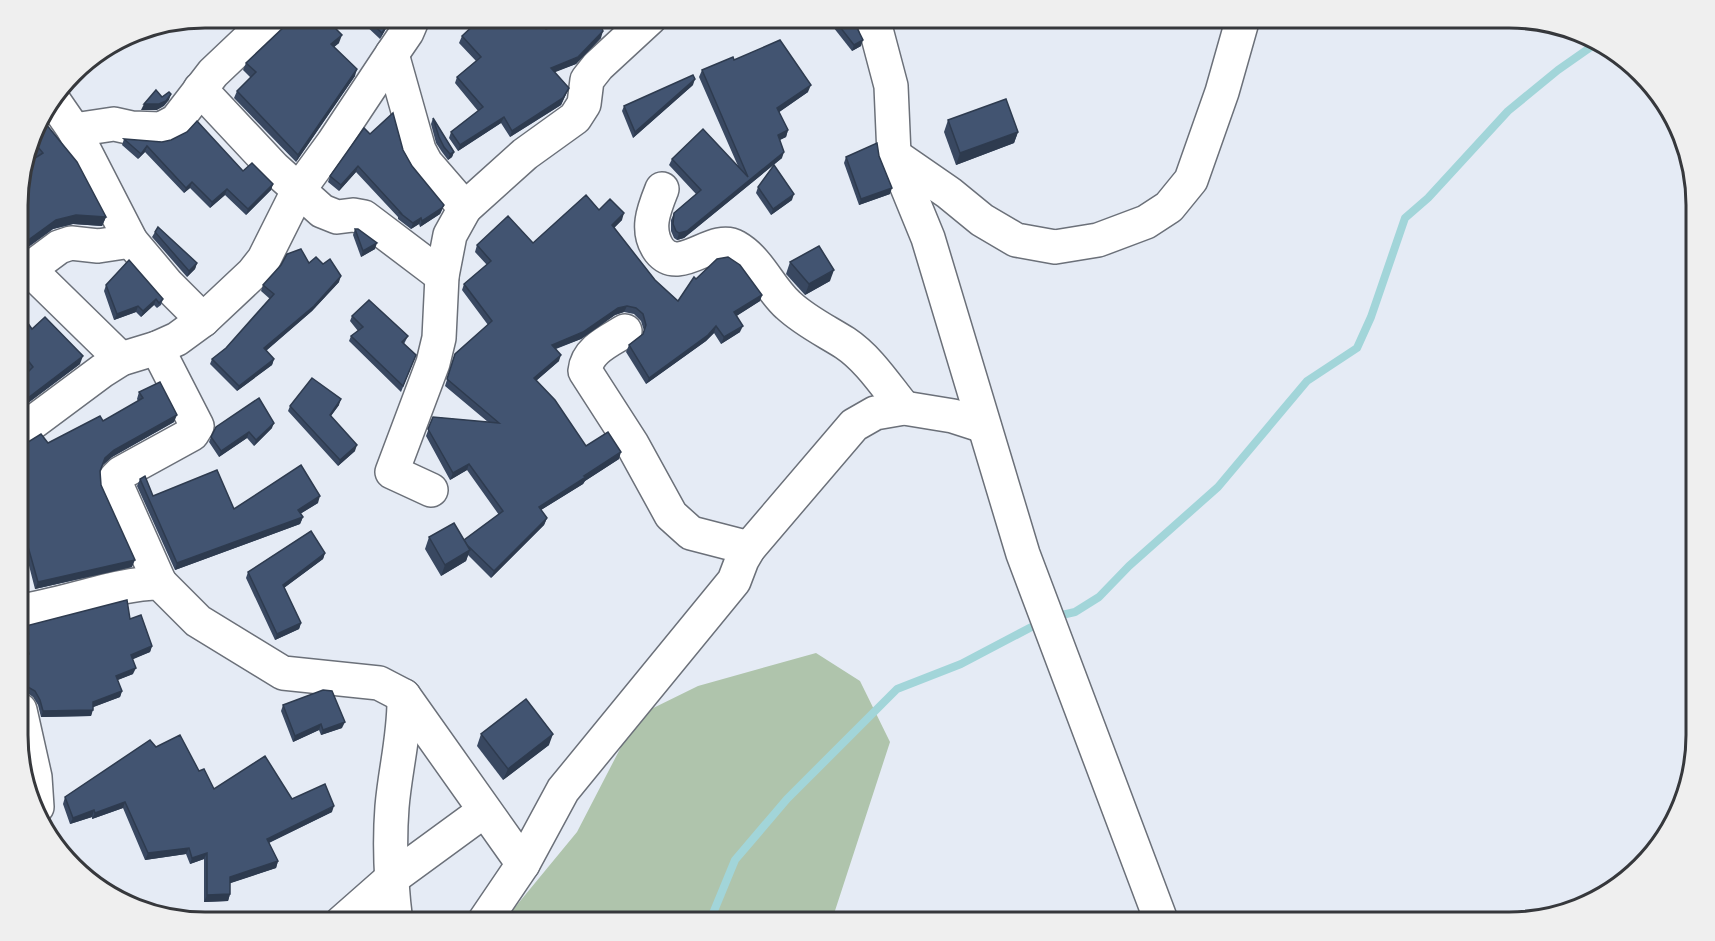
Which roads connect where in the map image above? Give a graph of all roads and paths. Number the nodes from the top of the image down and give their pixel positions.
1 (261, 28) edge
2 (408, 28) edge
3 (639, 28) edge
4 (876, 28) edge
5 (1240, 28) edge
6 (392, 54) junction
7 (200, 89) junction
8 (58, 107) edge
9 (74, 129) junction
10 (894, 155) junction
11 (662, 189) dead end
12 (298, 191) junction
13 (465, 208) junction
14 (130, 241) junction
15 (29, 268) edge
16 (29, 276) edge
17 (441, 276) junction
18 (203, 320) junction
19 (625, 331) dead end
20 (157, 348) junction
21 (121, 359) junction
22 (904, 408) junction
23 (29, 425) edge
24 (984, 426) junction
25 (431, 490) dead end
26 (749, 548) junction
27 (160, 583) junction
28 (29, 610) edge
29 (404, 696) junction
30 (484, 811) junction
31 (523, 864) junction
32 (391, 879) junction
33 (354, 912) edge
34 (395, 912) edge
35 (490, 912) edge
36 (1158, 912) edge

1 - 7 street
2 - 6 street
3 - 13 street
4 - 10 street
5 - 10 street
6 - 12 street
6 - 13 street
7 - 9 street
7 - 12 street
8 - 9 street
9 - 14 street
10 - 24 street
11 - 22 street
12 - 17 street
12 - 18 street
13 - 17 street
14 - 15 street
14 - 18 street
16 - 21 street
17 - 25 street
18 - 20 street
19 - 26 street
20 - 21 street
20 - 27 street
21 - 23 street
22 - 24 street
22 - 26 street
24 - 36 street
26 - 31 street
27 - 28 street
27 - 29 street
29 - 30 street
29 - 32 street
30 - 31 street
30 - 32 street
31 - 35 street
32 - 33 street
32 - 34 street

